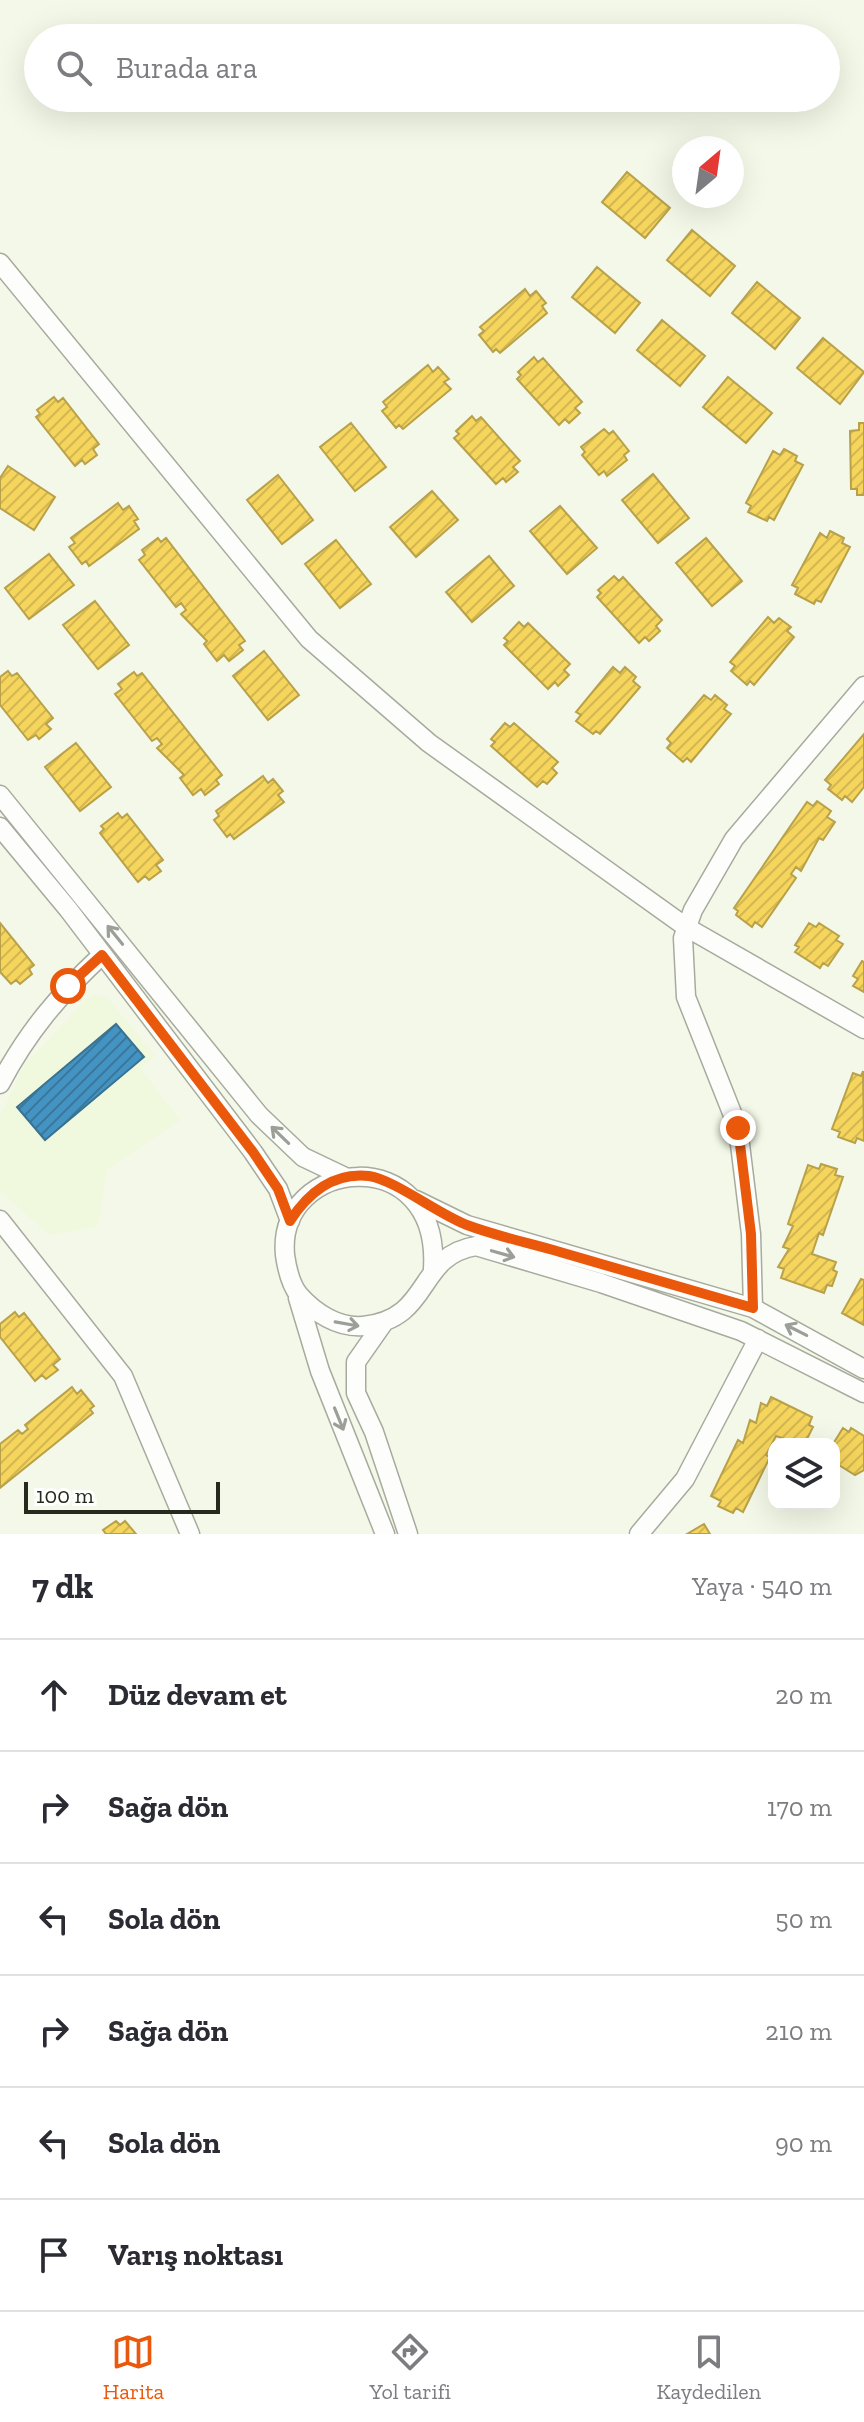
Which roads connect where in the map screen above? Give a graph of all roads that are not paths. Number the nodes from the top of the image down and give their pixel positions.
1 (0, 263) edge
2 (864, 686) edge
3 (0, 795) edge
4 (0, 827) edge
5 (686, 927) junction
6 (102, 955) junction
7 (864, 1029) edge
8 (0, 1084) edge
9 (345, 1177) junction
10 (414, 1199) junction
11 (0, 1220) edge
12 (290, 1221) junction
13 (433, 1269) junction
14 (296, 1292) junction
15 (753, 1308) junction
16 (384, 1322) junction
17 (758, 1339) junction
18 (864, 1369) edge
19 (864, 1393) edge
20 (190, 1534) edge
21 (385, 1534) edge
22 (408, 1534) edge
23 (639, 1534) edge

1 - 5 street
2 - 5 street
9 -> 3 street
4 - 6 street
5 - 7 street
5 - 15 street
6 - 8 street
6 - 12 street
9 - 10 street
9 - 12 street
10 - 13 street
10 - 15 street
11 - 20 street
12 - 14 street
13 - 16 street
13 -> 17 street
14 -> 16 street
14 -> 21 street
18 -> 15 street
16 - 22 street
17 - 19 street
17 - 23 street

